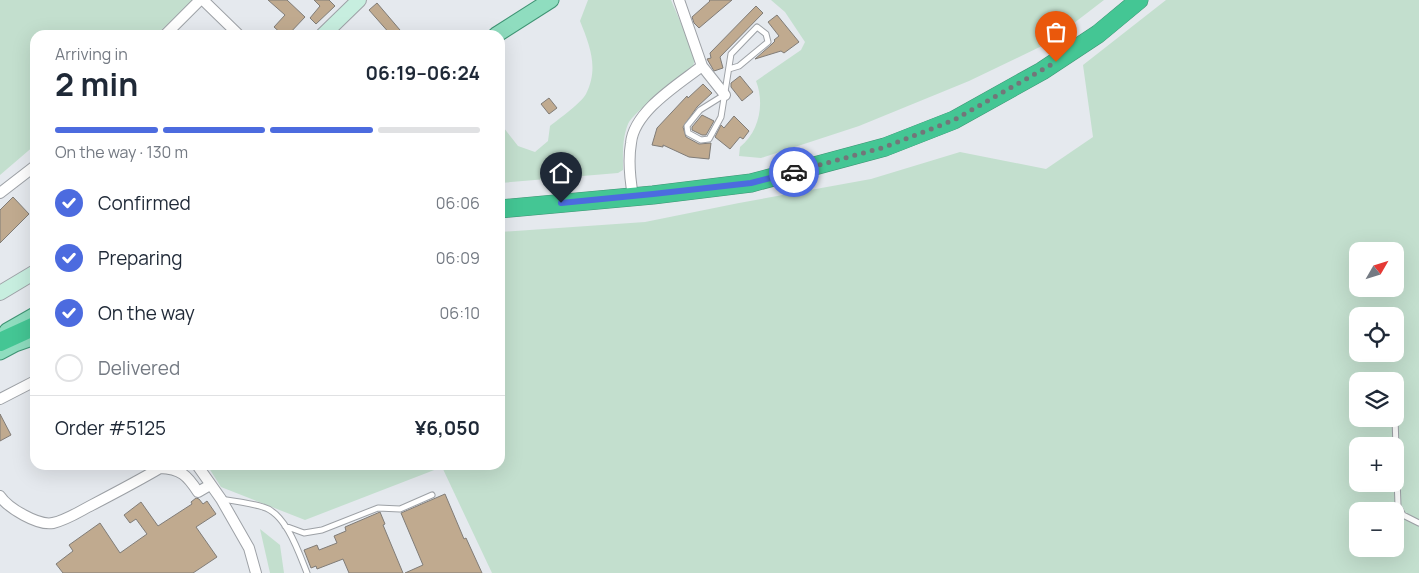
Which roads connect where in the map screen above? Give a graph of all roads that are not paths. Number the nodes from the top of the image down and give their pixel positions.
1 (202, 0) edge
2 (359, 0) edge
3 (679, 0) edge
4 (1139, 0) edge
5 (546, 3) edge
6 (170, 30) edge
7 (235, 30) edge
8 (328, 30) edge
9 (504, 30) edge
10 (505, 38) edge
11 (702, 66) junction
12 (729, 69) junction
13 (725, 95) junction
14 (30, 170) edge
15 (0, 192) edge
16 (632, 196) junction
17 (505, 208) edge
18 (30, 275) edge
19 (0, 293) edge
20 (30, 318) edge
21 (30, 328) edge
22 (0, 336) edge
23 (30, 339) edge
24 (0, 342) edge
25 (0, 352) edge
26 (30, 384) edge
27 (0, 399) edge
28 (1395, 427) edge
29 (156, 470) edge
30 (177, 470) edge
31 (200, 470) edge
32 (210, 485) junction
33 (432, 495) dead end
34 (0, 496) edge
35 (221, 499) junction
36 (1419, 523) edge
37 (285, 526) junction
38 (256, 573) edge
39 (307, 573) edge

1 - 6 street
1 - 7 street
2 - 8 street
3 - 11 street
4 - 16 highway
5 - 9 main road
5 - 10 main road
11 - 13 street
11 - 16 street
12 - 12 lane
12 - 13 lane
13 - 13 lane
14 - 15 street
16 - 17 highway
18 - 19 street
20 - 22 main road
21 - 24 highway
23 - 25 main road
26 - 27 street
28 - 36 lane
29 - 34 street
30 - 32 street
31 - 32 street
32 - 35 street
33 - 37 lane
35 - 37 lane
35 - 38 street
37 - 39 lane

